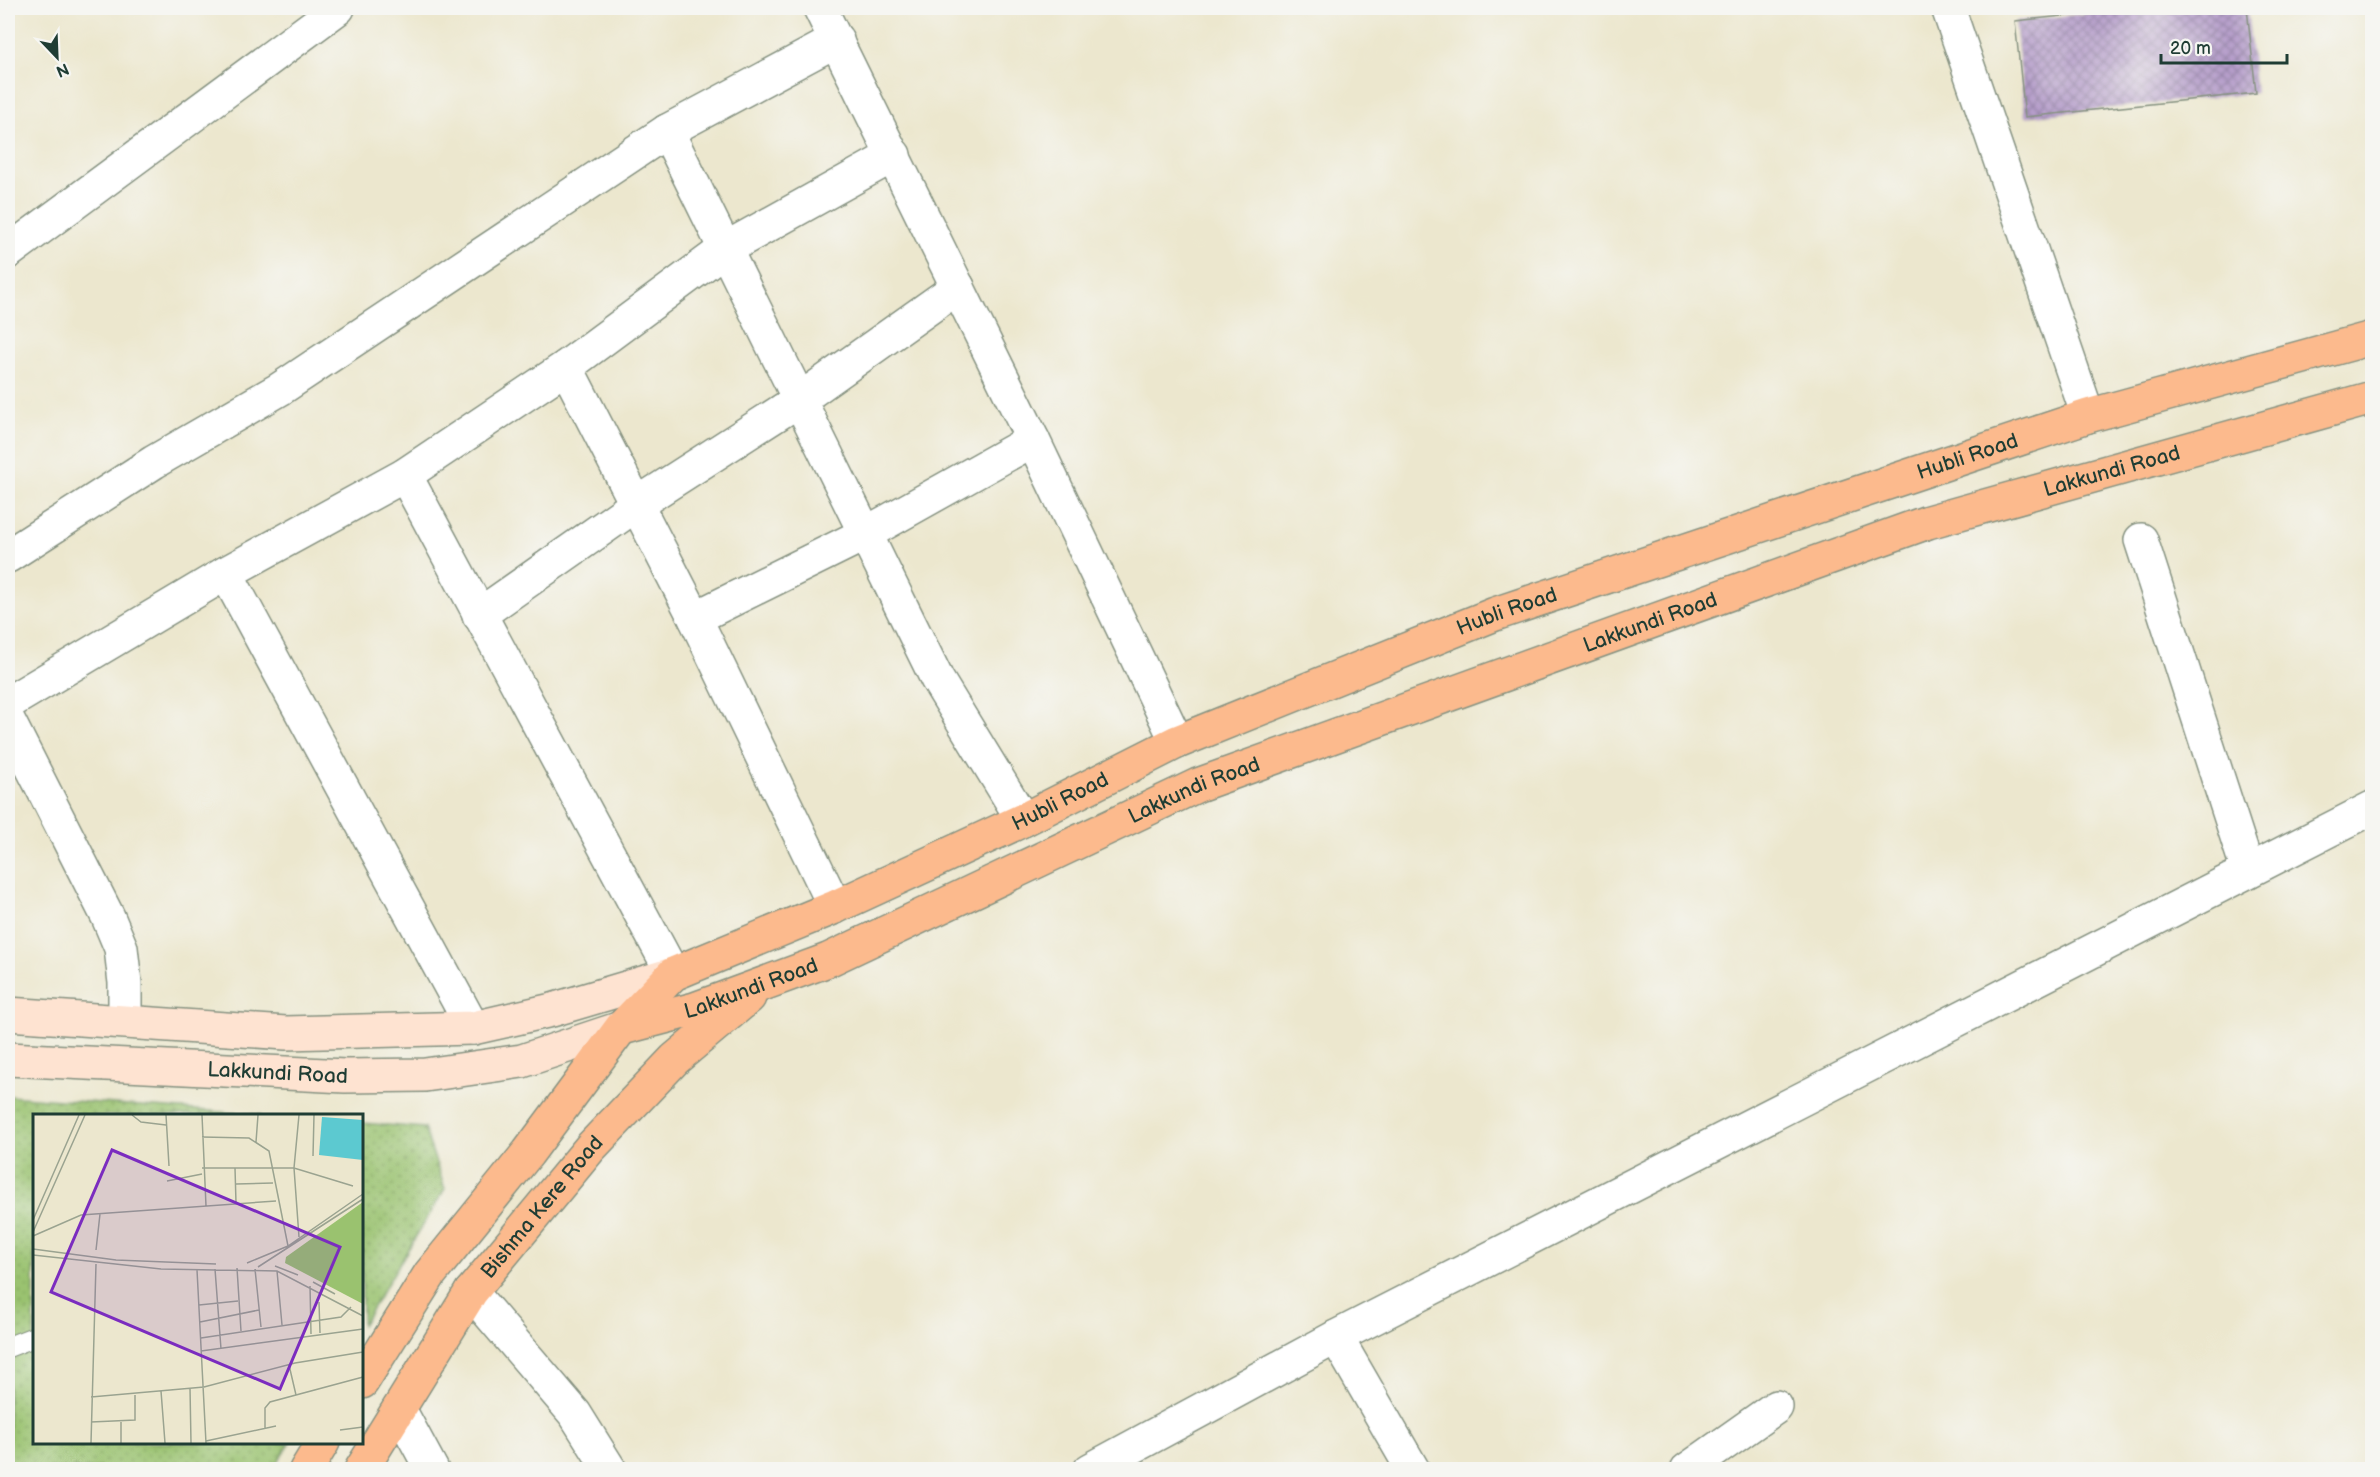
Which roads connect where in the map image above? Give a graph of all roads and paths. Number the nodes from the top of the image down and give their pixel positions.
1 (338, 8) edge
2 (820, 8) edge
3 (1948, 8) edge
4 (837, 40) junction
5 (667, 131) junction
6 (894, 155) junction
7 (11, 243) edge
8 (725, 249) junction
9 (958, 287) junction
10 (2373, 338) edge
11 (566, 367) junction
12 (2373, 398) edge
13 (799, 400) junction
14 (2088, 416) junction
15 (1033, 440) junction
16 (405, 475) junction
17 (637, 504) junction
18 (865, 534) junction
19 (2141, 540) dead end
20 (8, 556) edge
21 (226, 573) junction
22 (479, 615) junction
23 (695, 618) junction
24 (8, 703) edge
25 (8, 720) edge
26 (1177, 742) junction
27 (2373, 808) edge
28 (1023, 820) junction
29 (2248, 871) junction
30 (835, 907) junction
31 (673, 974) junction
32 (767, 982) junction
33 (8, 1014) edge
34 (125, 1021) junction
35 (473, 1028) junction
36 (621, 1028) junction
37 (8, 1059) edge
38 (471, 1292) junction
39 (33, 1337) edge
40 (1336, 1337) junction
41 (8, 1347) edge
42 (363, 1380) edge
43 (1776, 1407) dead end
44 (399, 1409) junction
45 (322, 1444) edge
46 (306, 1470) edge
47 (361, 1470) edge
48 (432, 1470) edge
49 (610, 1470) edge
50 (1090, 1470) edge
51 (1413, 1470) edge
52 (1687, 1470) edge

1 - 7 street
2 - 4 street
3 - 14 street
4 - 5 street
4 - 6 street
5 - 8 street
5 - 20 street
6 - 8 street
6 - 9 street
8 - 11 street
8 - 13 street
9 - 13 street
9 - 15 street
10 - 14 main road, Hubli Road
11 - 16 street
11 - 17 street
12 - 32 main road, Lakkundi Road
13 - 17 street
13 - 18 street
14 - 26 main road, Hubli Road
15 - 18 street
15 - 26 street
16 - 21 street
16 - 22 street
17 - 22 street
17 - 23 street
18 - 23 street
18 - 28 street
19 - 29 street
21 - 24 street
21 - 35 street
22 - 31 street
23 - 30 street
25 - 34 street
26 - 28 main road, Hubli Road
27 - 29 street
28 - 30 main road, Hubli Road
29 - 40 street
30 - 31 main road, Hubli Road
31 - 35 main road, Lakkundi Road
31 - 36 main road
32 - 36 main road, Lakkundi Road
32 - 38 main road, Bishma Kere Road
33 - 34 main road, Lakkundi Road
34 - 35 main road, Lakkundi Road
36 - 37 main road, Lakkundi Road
36 - 42 main road
38 - 44 main road, Bishma Kere Road
38 - 49 street
39 - 41 lane
40 - 50 street
40 - 51 street
43 - 52 street
44 - 47 main road, Bishma Kere Road
44 - 48 street
45 - 46 main road

